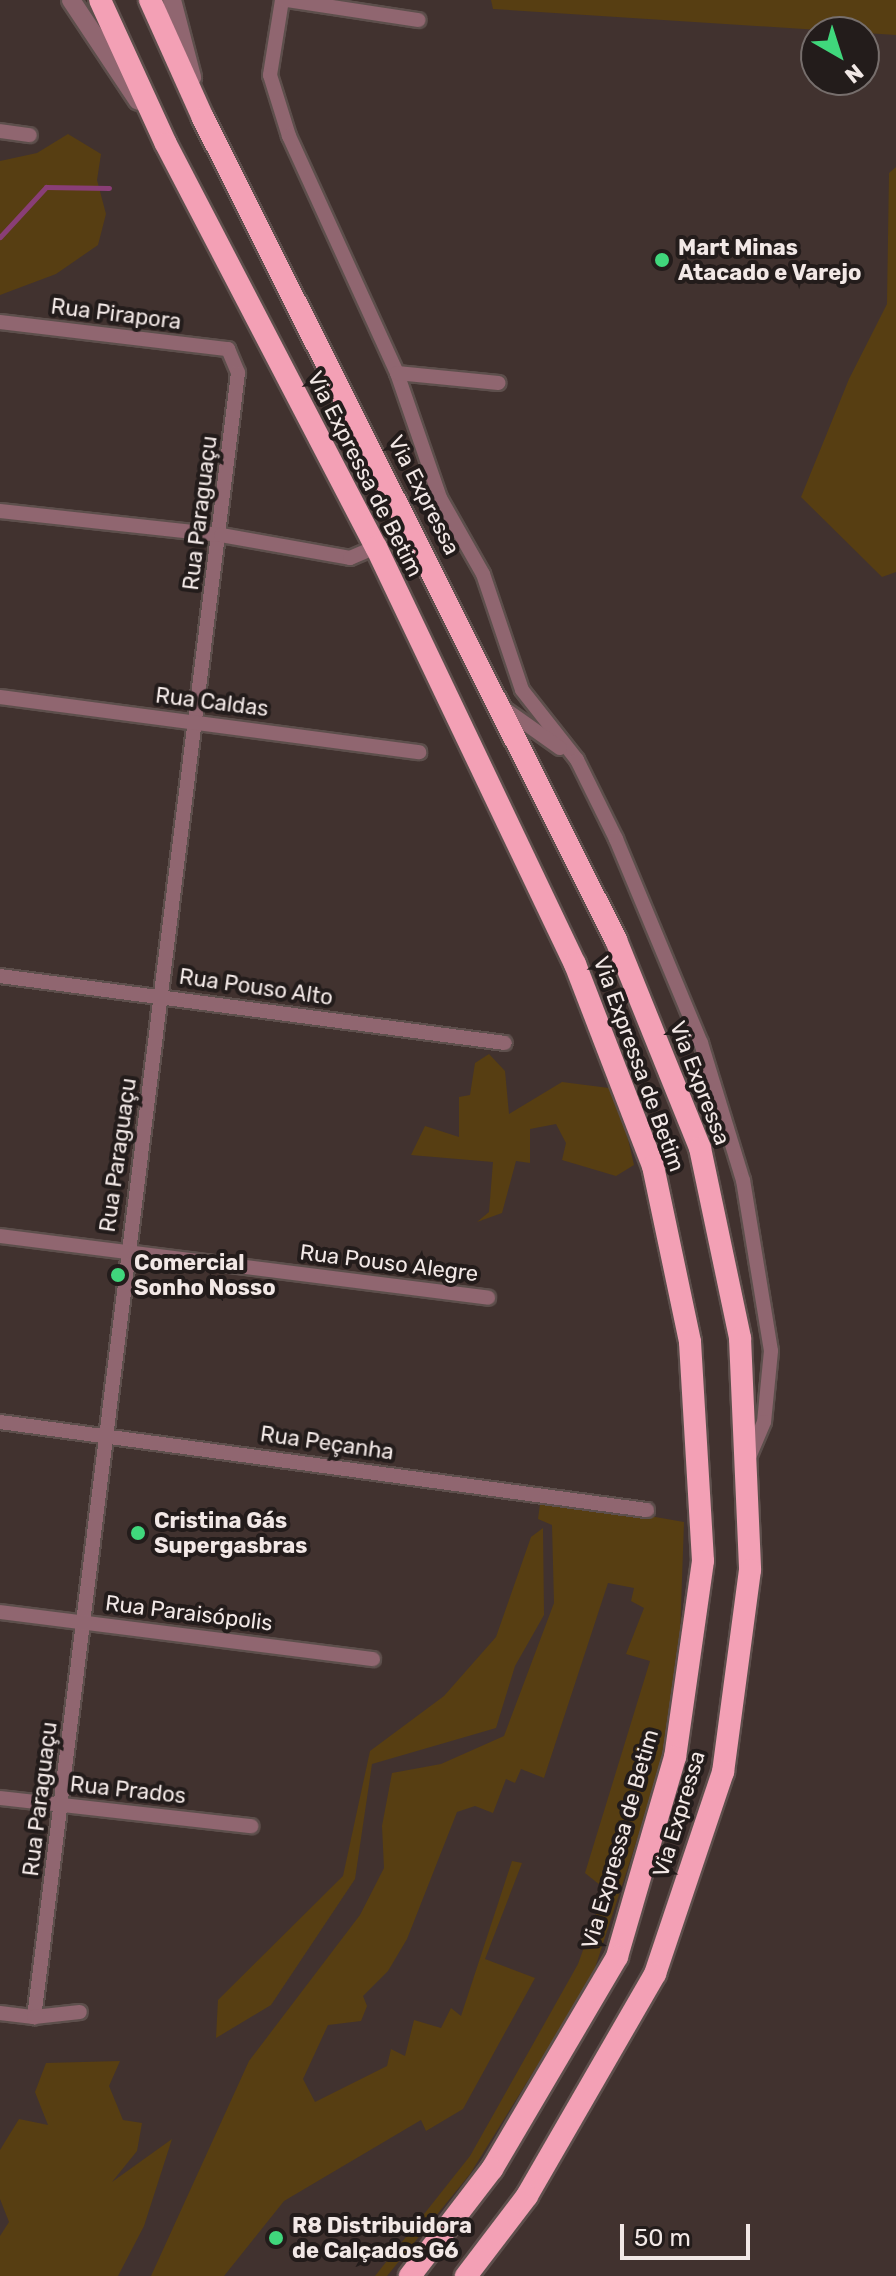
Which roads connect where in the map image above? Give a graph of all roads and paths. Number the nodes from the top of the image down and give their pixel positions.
1 (71, 0) edge
2 (100, 0) edge
3 (150, 0) edge
4 (172, 0) edge
5 (284, 0) edge
6 (418, 20) dead end
7 (203, 118) junction
8 (0, 131) edge
9 (30, 135) dead end
10 (166, 144) junction
11 (0, 322) edge
12 (228, 349) joint
13 (397, 373) junction
14 (499, 383) dead end
15 (0, 511) edge
16 (221, 535) junction
17 (376, 547) junction
18 (0, 697) edge
19 (497, 704) junction
20 (196, 722) junction
21 (419, 752) dead end
22 (577, 760) junction
23 (0, 976) edge
24 (163, 997) junction
25 (505, 1043) dead end
26 (0, 1236) edge
27 (126, 1252) junction
28 (488, 1298) dead end
29 (0, 1422) edge
30 (107, 1434) junction
31 (746, 1466) junction
32 (647, 1510) dead end
33 (0, 1612) edge
34 (84, 1622) junction
35 (373, 1659) dead end
36 (0, 1798) edge
37 (63, 1805) junction
38 (251, 1826) dead end
39 (80, 2012) dead end
40 (0, 2013) edge
41 (34, 2017) junction
42 (410, 2276) edge
43 (466, 2276) edge

1 - 10 street
2 - 10 highway, Via Expressa de Betim
3 - 7 highway, Via Expressa
4 - 7 street
5 - 6 street
5 - 13 street
7 - 19 highway, Via Expressa
8 - 9 street
10 - 17 highway, Via Expressa de Betim
11 - 12 street, Rua Pirapora
12 - 16 street, Rua Paraguaçu
13 - 14 street
13 - 22 street
15 - 16 street
16 - 17 street
16 - 20 street, Rua Paraguaçu
17 - 42 highway, Via Expressa de Betim
18 - 20 street, Rua Caldas
19 - 22 street
19 - 31 highway, Via Expressa
20 - 21 street, Rua Caldas
20 - 24 street, Rua Paraguaçu
22 - 31 street
23 - 24 street, Rua Pouso Alto
24 - 25 street, Rua Pouso Alto
24 - 27 street, Rua Paraguaçu
26 - 27 street, Rua Pouso Alegre
27 - 28 street, Rua Pouso Alegre
27 - 30 street, Rua Paraguaçu
29 - 30 street, Rua Peçanha
30 - 32 street, Rua Peçanha
30 - 34 street, Rua Paraguaçu
31 - 43 highway, Via Expressa
33 - 34 street, Rua Paraisópolis
34 - 35 street, Rua Paraisópolis
34 - 37 street, Rua Paraguaçu
36 - 37 street, Rua Prados
37 - 38 street, Rua Prados
37 - 41 street, Rua Paraguaçu
39 - 41 street
40 - 41 street

